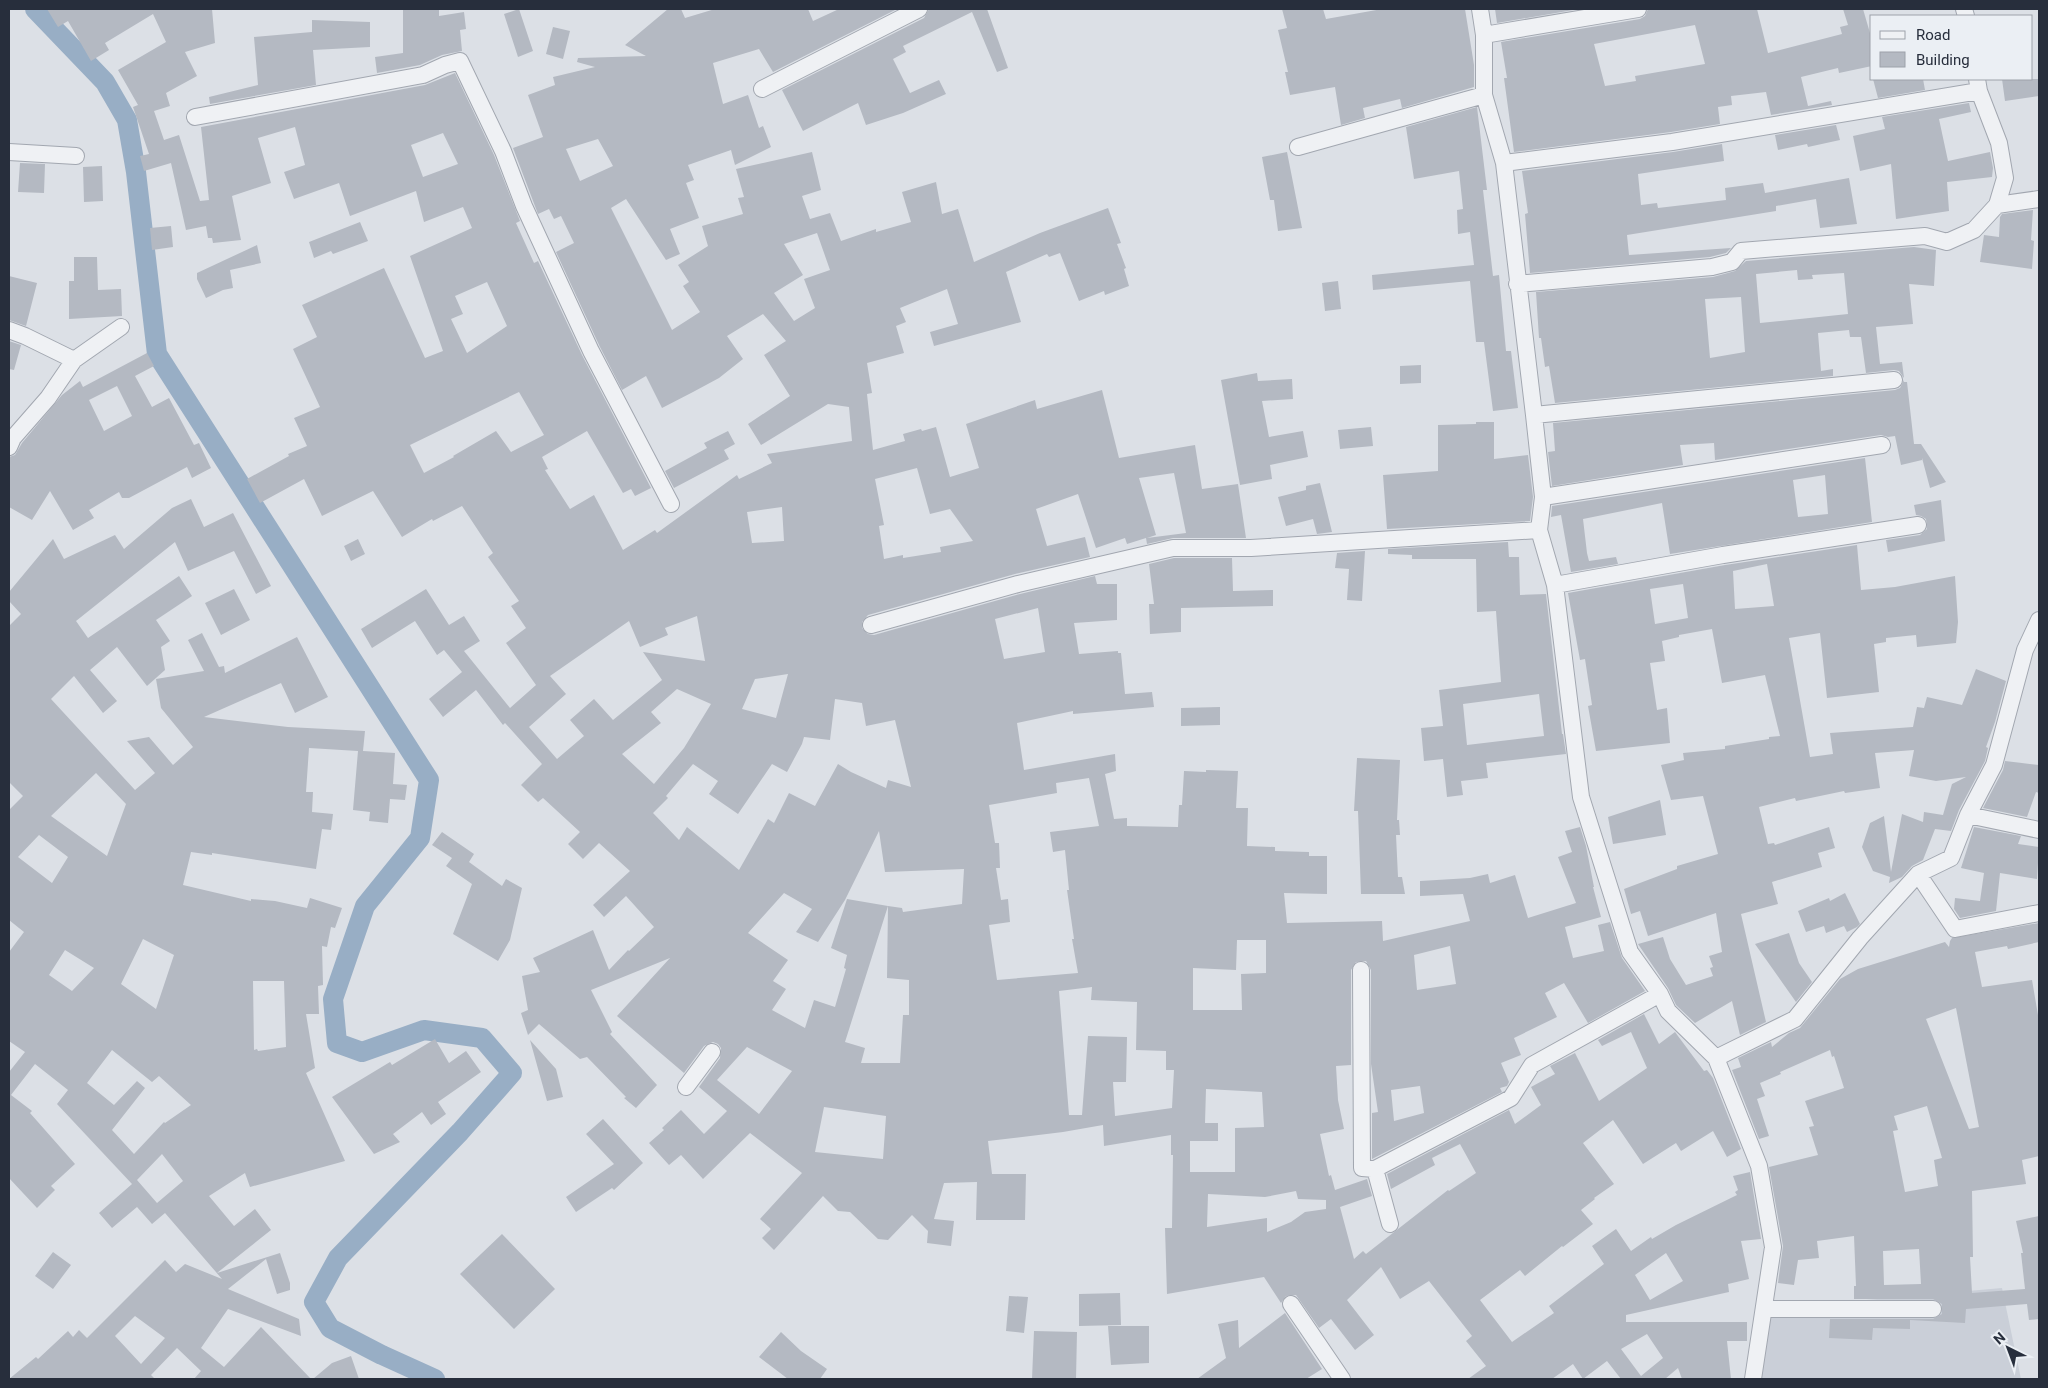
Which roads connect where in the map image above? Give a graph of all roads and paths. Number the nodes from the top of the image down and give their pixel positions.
1 (919, 9) edge
2 (1480, 9) edge
3 (1638, 9) edge
4 (1484, 35) junction
5 (1978, 85) edge
6 (762, 89) dead end
7 (1484, 95) junction
8 (195, 117) dead end
9 (1298, 147) dead end
10 (9, 152) edge
11 (76, 156) dead end
12 (1504, 163) junction
13 (2039, 199) edge
14 (1997, 205) junction
15 (1517, 284) junction
16 (121, 327) dead end
17 (9, 330) edge
18 (74, 360) junction
19 (1894, 380) dead end
20 (1534, 415) junction
21 (1882, 445) dead end
22 (9, 448) edge
23 (1543, 498) junction
24 (671, 504) dead end
25 (1918, 525) dead end
26 (1539, 530) junction
27 (1555, 585) junction
28 (2039, 620) edge
29 (871, 625) dead end
30 (1968, 815) junction
31 (2039, 830) edge
32 (1918, 874) junction
33 (2039, 913) edge
34 (1361, 970) dead end
35 (1660, 994) junction
36 (712, 1052) dead end
37 (1716, 1058) junction
38 (686, 1087) dead end
39 (1375, 1169) junction
40 (1390, 1224) dead end
41 (1291, 1304) dead end
42 (1764, 1309) junction
43 (1933, 1309) dead end
44 (1342, 1379) edge
45 (1753, 1379) edge

1 - 6 street
2 - 4 street
3 - 4 street
4 - 7 street
5 - 12 street
5 - 14 street
7 - 9 street
7 - 12 street
8 - 24 street
10 - 11 street
12 - 15 street
13 - 14 street
14 - 15 street
15 - 20 street
16 - 18 street
17 - 18 street
18 - 22 street
19 - 20 street
20 - 23 street
21 - 23 street
23 - 26 street
25 - 27 street
26 - 27 street
26 - 29 street
27 - 35 street
28 - 30 street
30 - 31 street
30 - 32 street
32 - 33 street
32 - 37 street
34 - 39 street
35 - 37 street
35 - 39 street
36 - 38 street
37 - 42 street
39 - 40 street
41 - 44 street
42 - 43 street
42 - 45 street

